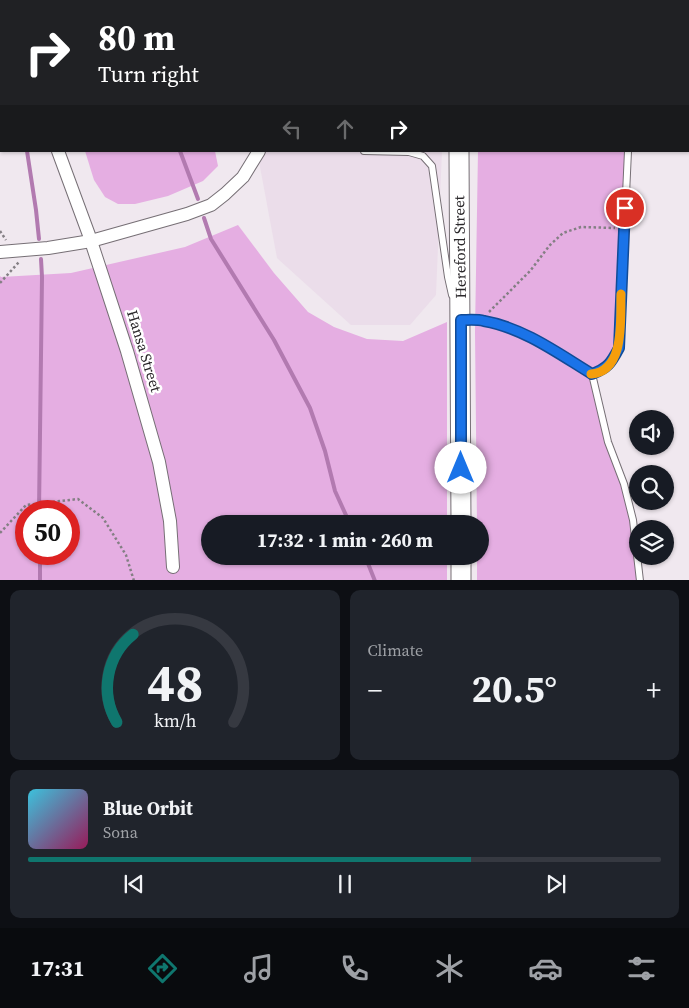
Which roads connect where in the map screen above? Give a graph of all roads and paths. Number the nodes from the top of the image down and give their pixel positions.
1 (58, 152) edge
2 (258, 152) edge
3 (409, 152) edge
4 (459, 152) edge
5 (628, 152) edge
6 (624, 228) junction
7 (91, 241) junction
8 (30, 250) junction
9 (0, 252) edge
10 (0, 283) edge
11 (461, 320) junction
12 (482, 320) junction
13 (592, 374) junction
14 (461, 515) edge
15 (0, 533) edge
16 (461, 565) edge
17 (174, 567) dead end
18 (134, 580) edge
19 (461, 580) edge
20 (640, 580) edge

1 - 7 street, Hansa Street
2 - 7 street
3 - 11 lane
4 - 11 main road, Hereford Street
5 - 6 lane
6 - 12 path
6 - 13 lane
7 - 8 street
7 - 17 street, Hansa Street
8 - 9 street
8 - 10 path
11 - 12 lane
11 - 14 main road, Hereford Street
12 - 13 lane
13 - 20 lane
15 - 18 path
16 - 19 main road

